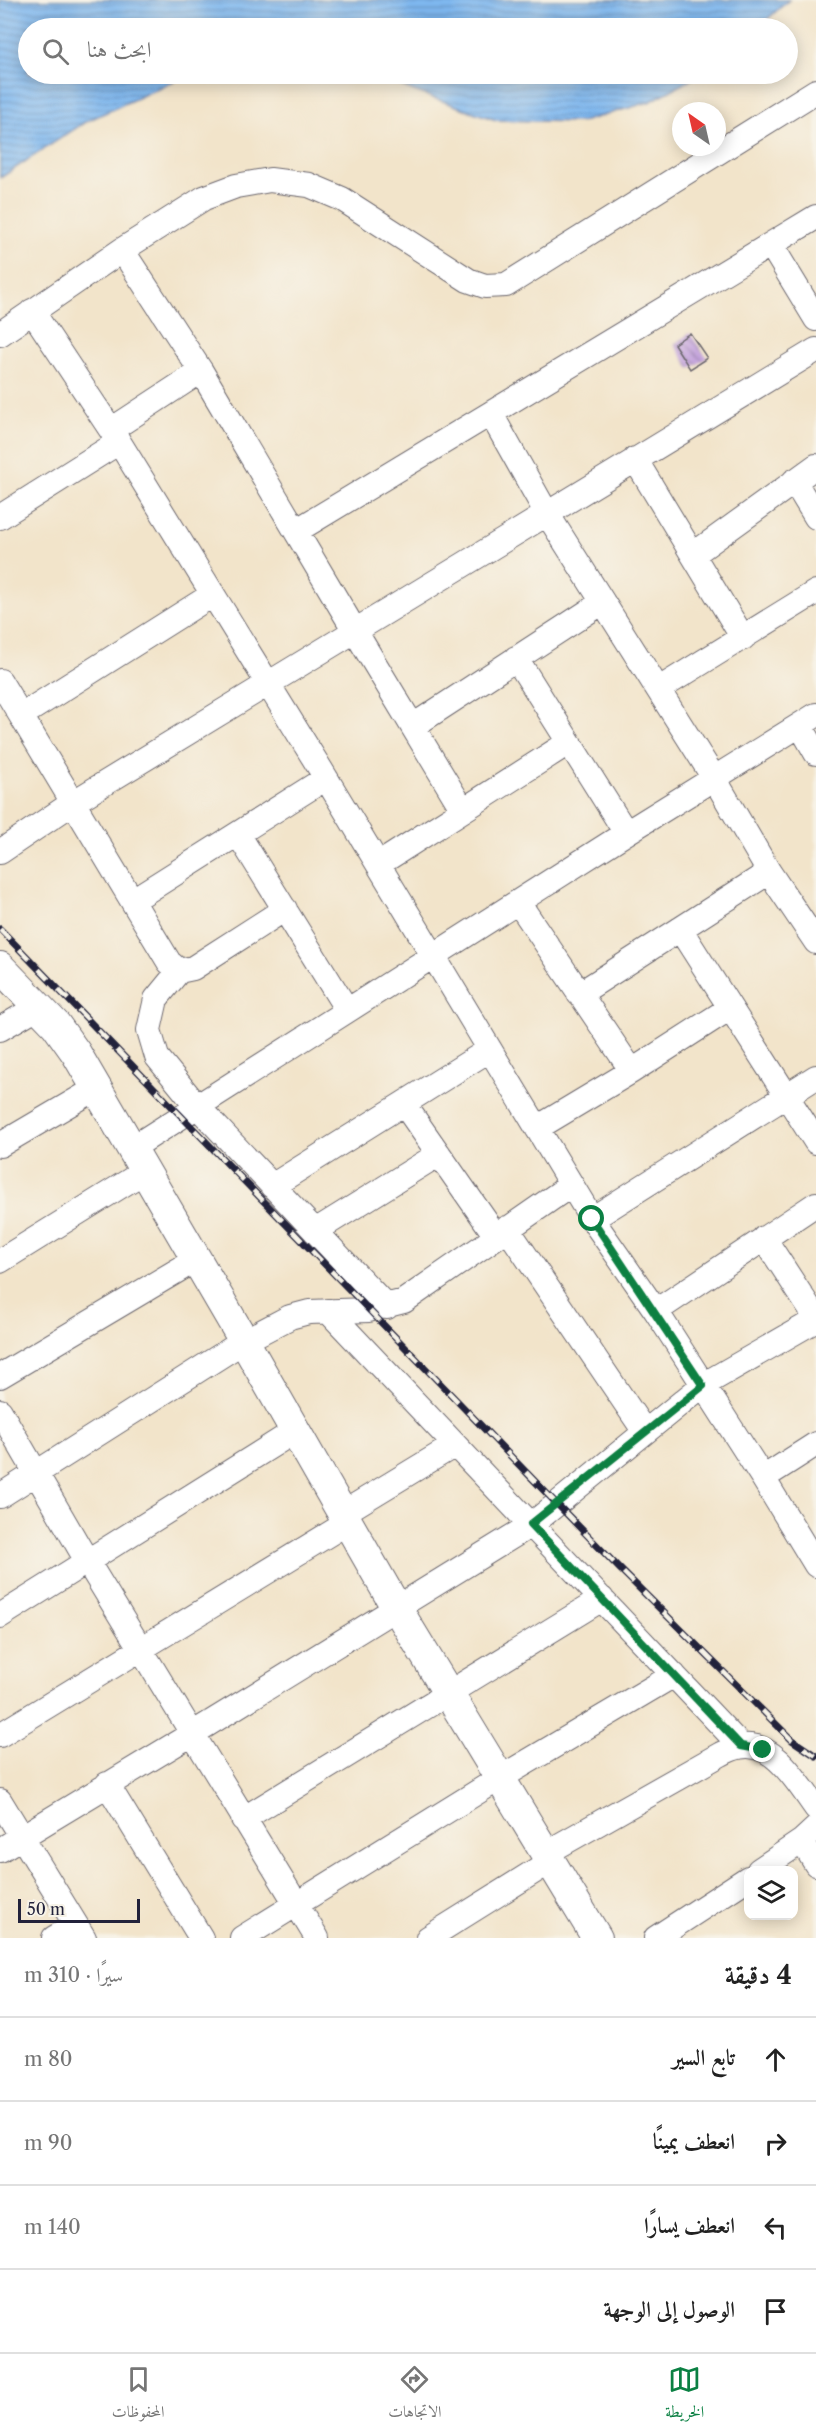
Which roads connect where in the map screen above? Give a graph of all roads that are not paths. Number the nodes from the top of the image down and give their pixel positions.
1 (816, 91) edge
2 (816, 217) edge
3 (771, 245) junction
4 (122, 250) junction
5 (32, 311) junction
6 (816, 319) edge
7 (0, 334) edge
8 (816, 350) edge
9 (201, 370) junction
10 (491, 414) junction
11 (115, 436) junction
12 (635, 459) junction
13 (816, 466) edge
14 (794, 481) junction
15 (546, 512) junction
16 (0, 517) edge
17 (816, 517) edge
18 (296, 531) junction
19 (694, 554) junction
20 (816, 592) edge
21 (212, 595) junction
22 (603, 602) junction
23 (355, 631) junction
24 (743, 638) junction
25 (516, 658) junction
26 (0, 681) edge
27 (268, 685) junction
28 (659, 689) junction
29 (22, 715) junction
30 (808, 720) edge
31 (413, 726) junction
32 (568, 743) junction
33 (816, 753) edge
34 (326, 778) junction
35 (714, 778) junction
36 (74, 802) junction
37 (463, 810) junction
38 (626, 833) junction
39 (238, 834) junction
40 (0, 852) edge
41 (379, 864) junction
42 (769, 872) junction
43 (132, 900) junction
44 (518, 902) junction
45 (285, 909) junction
46 (680, 929) junction
47 (816, 942) edge
48 (434, 955) junction
49 (0, 967) edge
50 (179, 971) junction
51 (579, 994) junction
52 (39, 1006) junction
53 (730, 1008) junction
54 (347, 1010) junction
55 (0, 1029) edge
56 (489, 1050) junction
57 (632, 1071) junction
58 (816, 1077) edge
59 (97, 1088) junction
60 (786, 1096) junction
61 (404, 1104) junction
62 (197, 1106) junction
63 (537, 1128) junction
64 (816, 1142) edge
65 (0, 1145) edge
66 (439, 1154) junction
67 (138, 1160) junction
68 (572, 1185) junction
69 (272, 1186) junction
70 (816, 1204) edge
71 (592, 1219) junction
72 (315, 1231) junction
73 (502, 1232) junction
74 (764, 1238) junction
75 (196, 1258) junction
76 (0, 1261) edge
77 (387, 1306) junction
78 (328, 1311) junction
79 (656, 1311) junction
80 (816, 1319) edge
81 (244, 1341) junction
82 (0, 1376) edge
83 (703, 1386) junction
84 (0, 1411) edge
85 (295, 1431) junction
86 (645, 1432) junction
87 (816, 1444) edge
88 (455, 1445) junction
89 (37, 1474) junction
90 (763, 1478) junction
91 (0, 1496) edge
92 (345, 1518) junction
93 (531, 1524) junction
94 (87, 1561) junction
95 (815, 1561) edge
96 (602, 1599) junction
97 (396, 1607) junction
98 (0, 1616) edge
99 (142, 1648) junction
100 (674, 1675) junction
101 (448, 1694) junction
102 (192, 1734) junction
103 (0, 1735) edge
104 (741, 1746) junction
105 (500, 1778) junction
106 (107, 1784) junction
107 (0, 1801) edge
108 (816, 1808) edge
109 (243, 1819) junction
110 (809, 1834) edge
111 (22, 1836) junction
112 (0, 1850) edge
113 (548, 1857) junction
114 (816, 1864) edge
115 (765, 1866) edge
116 (744, 1881) edge
117 (296, 1905) junction
118 (80, 1931) edge
119 (54, 1938) edge
120 (201, 1938) edge
121 (242, 1938) edge
122 (317, 1938) edge
123 (428, 1938) edge
124 (597, 1938) edge
125 (656, 1938) edge

1 - 4 street
2 - 3 street
3 - 6 street
3 - 10 street
4 - 5 street
4 - 9 street
5 - 7 street
5 - 11 street
8 - 12 street
9 - 11 street
9 - 18 street
10 - 15 street
10 - 18 street
11 - 16 street
11 - 21 street
12 - 15 street
12 - 19 street
13 - 14 street
14 - 17 street
14 - 19 street
15 - 22 street
15 - 23 street
18 - 23 street
19 - 24 street
20 - 24 street
21 - 27 street
21 - 29 street
22 - 25 street
22 - 28 street
23 - 27 street
23 - 31 street
24 - 28 street
25 - 31 street
25 - 32 street
26 - 29 street
27 - 34 street
27 - 36 street
28 - 35 street
29 - 36 street
30 - 33 street
30 - 35 street
31 - 37 street
32 - 37 street
32 - 38 street
34 - 39 street
34 - 41 street
35 - 38 street
35 - 42 street
36 - 40 street
36 - 43 street
37 - 41 street
38 - 44 street
39 - 43 street
39 - 45 street
41 - 48 street
42 - 46 street
42 - 47 street
43 - 50 street
44 - 48 street
44 - 51 street
45 - 50 street
45 - 54 street
46 - 51 street
46 - 53 street
48 - 54 street
48 - 56 street
49 - 52 main road
50 - 62 street
51 - 57 street
52 - 55 street
52 - 59 main road
53 - 57 street
53 - 60 street
54 - 62 street
56 - 61 street
56 - 63 street
57 - 63 street
58 - 60 street
59 - 65 street
59 - 67 main road
60 - 64 street
60 - 71 street
61 - 66 street
61 - 69 street
62 - 67 street
62 - 69 street
63 - 68 street
66 - 72 street
66 - 73 street
67 - 75 main road
67 - 76 street
68 - 71 street
68 - 73 street
69 - 72 street
70 - 74 street
71 - 79 street
72 - 77 street
73 - 77 street
73 - 86 street
74 - 79 street
74 - 80 street
75 - 81 main road
75 - 82 street
77 - 78 street
78 - 81 street
78 - 88 street
79 - 83 street
80 - 83 street
81 - 85 main road
81 - 89 street
83 - 86 street
83 - 90 street
84 - 89 street
85 - 92 main road
85 - 94 street
86 - 93 street
87 - 90 street
88 - 92 street
88 - 93 street
89 - 91 street
89 - 94 street
90 - 95 street
92 - 97 main road
92 - 99 street
93 - 96 street
93 - 97 street
94 - 98 street
94 - 99 street
96 - 100 street
96 - 101 street
97 - 101 main road
97 - 102 street
99 - 102 street
99 - 103 street
100 - 104 street
100 - 105 street
101 - 105 main road
101 - 109 street
102 - 106 street
102 - 109 street
104 - 108 street
104 - 113 street
105 - 113 main road
105 - 117 street
106 - 111 street
106 - 120 street
107 - 111 street
109 - 117 street
110 - 114 street
110 - 115 street
111 - 112 street
111 - 118 street
113 - 123 street
113 - 124 main road
116 - 125 street
117 - 121 street
117 - 122 street
118 - 119 street

